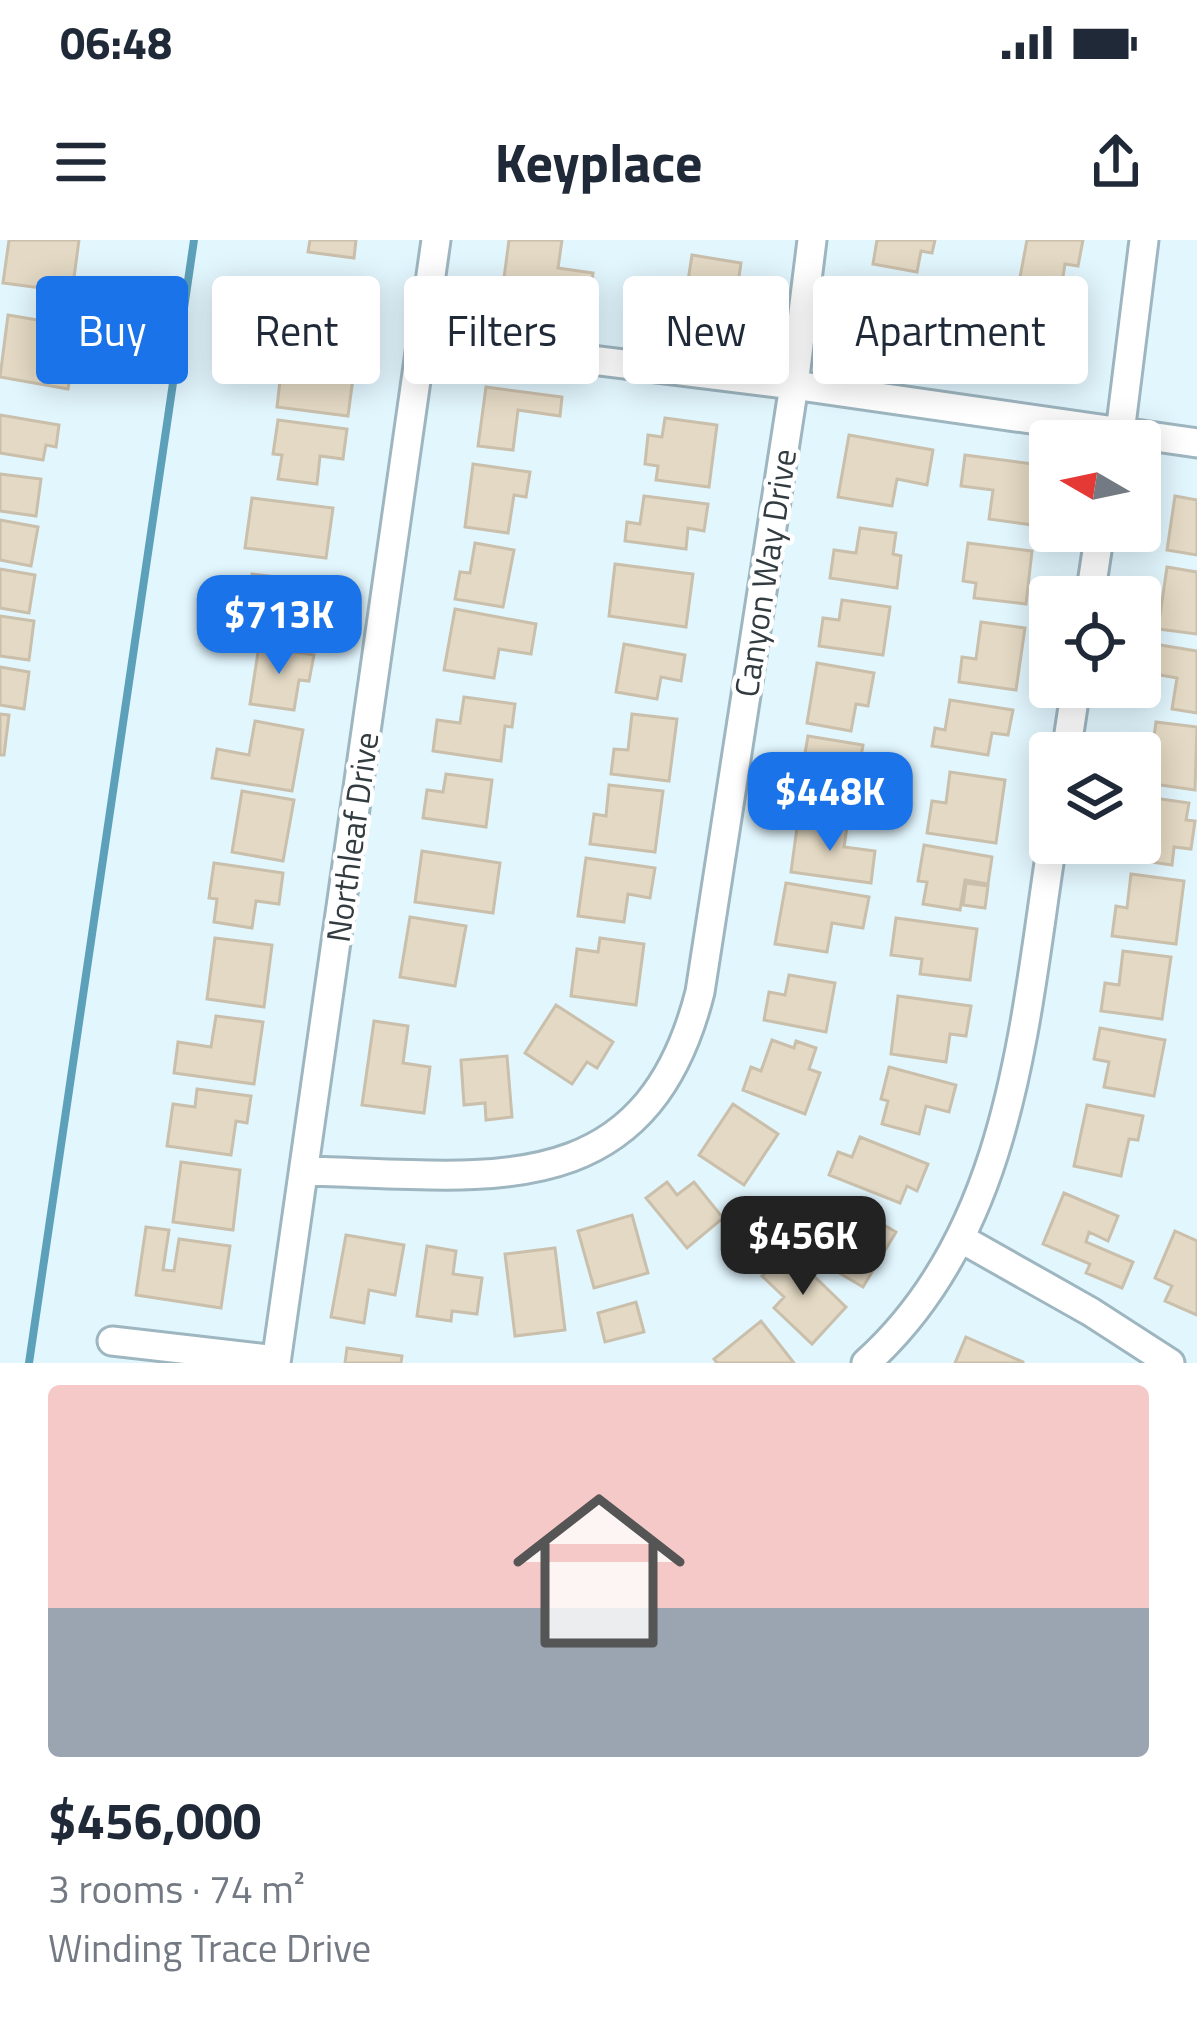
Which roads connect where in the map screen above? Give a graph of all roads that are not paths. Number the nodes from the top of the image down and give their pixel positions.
1 (436, 240) edge
2 (812, 240) edge
3 (1144, 240) edge
4 (431, 276) edge
5 (599, 362) edge
6 (416, 384) edge
7 (794, 386) junction
8 (1122, 420) edge
9 (1029, 422) edge
10 (1161, 440) edge
11 (1197, 443) edge
12 (1049, 864) edge
13 (306, 1171) junction
14 (960, 1238) junction
15 (112, 1340) dead end
16 (276, 1361) edge
17 (866, 1363) edge
18 (1170, 1363) edge

1 - 4 street, Northleaf Drive
2 - 7 street, Canyon Way Drive
3 - 8 street
5 - 7 street
6 - 13 street, Northleaf Drive
7 - 9 street
7 - 13 street, Canyon Way Drive
10 - 11 street
12 - 14 street
13 - 16 street, Northleaf Drive
14 - 17 street
14 - 18 street
15 - 16 street

